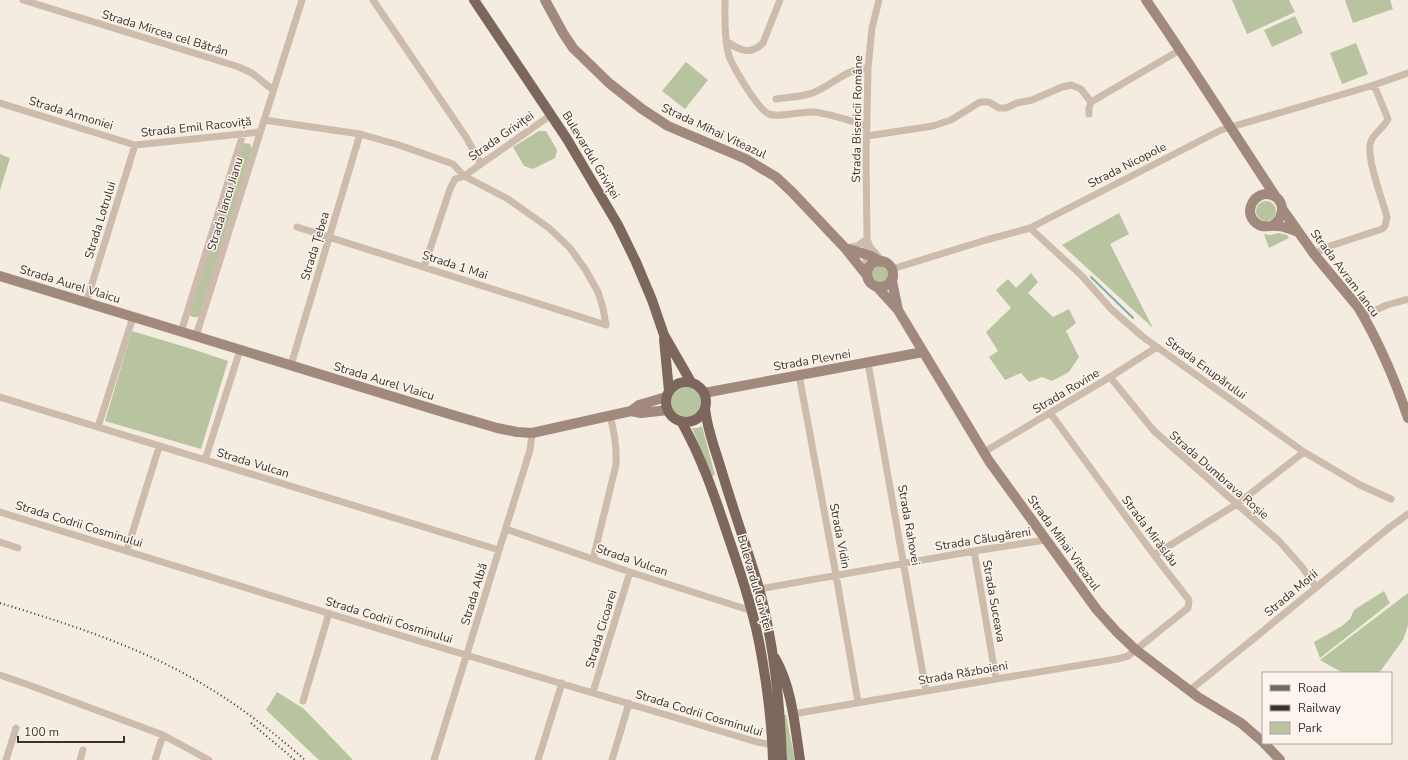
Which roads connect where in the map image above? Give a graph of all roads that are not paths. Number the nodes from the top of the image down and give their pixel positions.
1 (23, 0) edge
2 (302, 0) edge
3 (373, 0) edge
4 (474, 0) edge
5 (545, 0) edge
6 (725, 0) edge
7 (780, 0) edge
8 (879, 0) edge
9 (1146, 0) edge
10 (32, 1) edge
11 (726, 41) junction
12 (1180, 50) junction
13 (868, 68) junction
14 (1408, 72) edge
15 (1374, 85) junction
16 (273, 90) junction
17 (776, 99) dead end
18 (0, 102) edge
19 (1091, 102) junction
20 (1089, 114) dead end
21 (551, 115) junction
22 (264, 120) junction
23 (867, 126) junction
24 (1229, 127) junction
25 (260, 132) junction
26 (243, 134) junction
27 (360, 134) junction
28 (867, 136) junction
29 (135, 144) junction
30 (481, 164) junction
31 (1258, 170) junction
32 (464, 176) junction
33 (1258, 196) junction
34 (1276, 197) junction
35 (1283, 210) junction
36 (1271, 226) junction
37 (298, 227) dead end
38 (1030, 228) junction
39 (1298, 232) junction
40 (329, 237) junction
41 (867, 239) junction
42 (845, 248) junction
43 (865, 254) junction
44 (1314, 254) junction
45 (883, 262) junction
46 (424, 267) junction
47 (868, 273) junction
48 (893, 273) junction
49 (0, 276) edge
50 (877, 286) junction
51 (1408, 299) edge
52 (86, 303) junction
53 (898, 310) junction
54 (1363, 316) junction
55 (133, 317) junction
56 (606, 325) joint
57 (181, 332) junction
58 (664, 335) junction
59 (196, 336) junction
60 (1157, 347) junction
61 (240, 350) junction
62 (924, 352) junction
63 (868, 363) junction
64 (291, 365) junction
65 (799, 375) junction
66 (1110, 377) junction
67 (691, 382) junction
68 (704, 393) junction
69 (668, 394) junction
70 (0, 397) edge
71 (705, 408) junction
72 (668, 410) junction
73 (631, 411) junction
74 (1050, 414) junction
75 (610, 416) junction
76 (1408, 418) edge
77 (681, 421) junction
78 (98, 427) junction
79 (532, 433) junction
80 (159, 447) junction
81 (984, 452) junction
82 (1304, 452) junction
83 (205, 460) junction
84 (1390, 499) dead end
85 (1237, 504) junction
86 (0, 512) edge
87 (1408, 514) edge
88 (506, 528) junction
89 (1046, 540) junction
90 (0, 542) edge
91 (18, 548) dead end
92 (127, 550) junction
93 (499, 550) junction
94 (974, 551) junction
95 (1154, 555) junction
96 (593, 559) junction
97 (904, 563) junction
98 (630, 572) junction
99 (836, 575) junction
100 (1316, 587) junction
101 (759, 589) junction
102 (752, 611) junction
103 (329, 613) junction
104 (1136, 650) junction
105 (468, 655) junction
106 (774, 655) junction
107 (0, 676) edge
108 (996, 679) junction
109 (562, 683) junction
110 (1190, 690) junction
111 (926, 691) junction
112 (593, 692) junction
113 (303, 701) dead end
114 (858, 702) junction
115 (629, 703) junction
116 (793, 714) junction
117 (16, 728) dead end
118 (163, 735) junction
119 (1262, 740) edge
120 (1266, 744) edge
121 (773, 745) junction
122 (83, 750) dead end
123 (6, 760) edge
124 (80, 760) edge
125 (155, 760) edge
126 (209, 760) edge
127 (434, 760) edge
128 (538, 760) edge
129 (612, 760) edge
130 (773, 760) edge
131 (782, 760) edge
132 (800, 760) edge
133 (1280, 760) edge

1 - 10 street, Strada Mircea cel Bătrân
2 - 16 street, Strada Iancu Jianu
3 - 30 street
4 - 21 main road, Bulevardul Griviței
5 - 42 street, Strada Mihai Viteazul
6 - 11 street
7 - 11 street
8 - 13 street, Strada Bisericii Române
9 - 12 street
10 - 16 street, Strada Mircea cel Bătrân
11 - 23 street
12 - 19 street
12 - 24 street
13 - 17 street
13 - 23 street, Strada Bisericii Române
14 - 15 street, Strada Nicopole
15 - 24 street, Strada Nicopole
15 - 44 street
16 - 22 street, Strada Iancu Jianu
18 - 29 street, Strada Armoniei
19 - 20 street
19 - 28 street
21 - 30 street, Strada Griviței
21 - 58 main road, Bulevardul Griviței
22 - 25 street, Strada Iancu Jianu
22 - 27 street, Strada Emil Racoviță
23 - 28 street, Strada Bisericii Române
24 - 31 street
24 - 38 street, Strada Nicopole
25 - 26 street, Strada Emil Racoviță
25 - 59 street, Strada Iancu Jianu
26 - 29 street, Strada Emil Racoviță
26 - 57 street, Strada Iancu Jianu
27 - 32 street, Strada Emil Racoviță
27 - 40 street, Strada Țebea
28 - 41 street, Strada Bisericii Române
29 - 52 street, Strada Lotrului
30 - 32 street, Strada Griviței
31 - 33 street
31 - 34 street
32 - 46 street
32 - 56 street, Strada Emil Racoviță
33 - 34 street
33 - 36 street
34 - 35 street
35 - 36 street
35 - 39 street, Strada Avram Iancu
36 - 39 street, Strada Avram Iancu
37 - 40 street, Strada 1 Mai
38 - 48 street, Strada Nicopole
38 - 60 street, Strada Enupărului
39 - 44 street, Strada Avram Iancu
40 - 46 street, Strada 1 Mai
40 - 64 street, Strada Țebea
41 - 42 street
41 - 43 street, Strada Bisericii Române
41 - 45 street
42 - 43 street
42 - 47 street, Strada Mihai Viteazul
43 - 45 street
43 - 47 street, Strada Bisericii Române
44 - 54 street, Strada Avram Iancu
45 - 47 street
45 - 48 street
46 - 56 street, Strada 1 Mai
47 - 50 street
48 - 50 street
48 - 53 street, Strada Mihai Viteazul
49 - 52 street, Strada Aurel Vlaicu
50 - 53 street, Strada Mihai Viteazul
51 - 54 street
52 - 55 street, Strada Aurel Vlaicu
53 - 62 street, Strada Mihai Viteazul
54 - 76 street, Strada Avram Iancu
55 - 57 street, Strada Aurel Vlaicu
55 - 78 street
57 - 59 street, Strada Aurel Vlaicu
58 - 67 main road, Bulevardul Griviței
58 - 69 main road, Bulevardul Griviței
59 - 61 street, Strada Aurel Vlaicu
60 - 66 street, Strada Rovine
60 - 82 street, Strada Enupărului
61 - 64 street, Strada Aurel Vlaicu
61 - 83 street
62 - 63 street, Strada Plevnei
62 - 81 street, Strada Mihai Viteazul
63 - 65 street, Strada Plevnei
63 - 97 street, Strada Rahovei
64 - 79 street, Strada Aurel Vlaicu
65 - 68 street, Strada Plevnei
65 - 99 street, Strada Vidin
66 - 74 street, Strada Rovine
66 - 85 street, Strada Dumbrava Roșie
67 - 68 main road
67 - 69 main road
68 - 71 main road
69 - 72 main road
69 - 73 street, Strada Aurel Vlaicu
70 - 78 street, Strada Vulcan
71 - 77 main road
71 - 101 main road, Bulevardul Griviței
72 - 73 street, Strada Aurel Vlaicu
72 - 77 main road
73 - 75 street, Strada Aurel Vlaicu
74 - 81 street, Strada Rovine
74 - 95 street, Strada Mirăslău
75 - 79 street, Strada Aurel Vlaicu
75 - 96 street
77 - 102 main road, Bulevardul Griviței
78 - 80 street, Strada Vulcan
79 - 88 street, Strada Albă
80 - 83 street, Strada Vulcan
80 - 92 street
81 - 89 street, Strada Mihai Viteazul
82 - 84 street, Strada Enupărului
82 - 85 street
83 - 93 street, Strada Vulcan
85 - 95 street
85 - 100 street, Strada Dumbrava Roșie
86 - 92 street, Strada Codrii Cosminului
87 - 100 street, Strada Morii
88 - 93 street, Strada Albă
88 - 96 street, Strada Vulcan
89 - 94 street, Strada Călugăreni
89 - 104 street, Strada Mihai Viteazul
90 - 91 street
92 - 103 street, Strada Codrii Cosminului
93 - 105 street, Strada Albă
94 - 97 street, Strada Călugăreni
94 - 108 street, Strada Suceava
95 - 104 street, Strada Mirăslău
96 - 98 street, Strada Vulcan
97 - 99 street, Strada Călugăreni
97 - 111 street, Strada Rahovei
98 - 102 street, Strada Vulcan
98 - 112 street, Strada Cicoarei
99 - 101 street, Strada Călugăreni
99 - 114 street, Strada Vidin
100 - 110 street, Strada Morii
101 - 106 main road, Bulevardul Griviței
102 - 121 main road, Bulevardul Griviței
103 - 105 street, Strada Codrii Cosminului
103 - 113 street
104 - 108 street, Strada Războieni
104 - 110 street, Strada Mihai Viteazul
105 - 109 street, Strada Codrii Cosminului
105 - 127 street, Strada Albă
106 - 116 main road, Bulevardul Griviței
106 - 131 main road, Bulevardul Griviței
107 - 118 street
108 - 111 street, Strada Războieni
109 - 112 street, Strada Codrii Cosminului
109 - 128 street
110 - 119 street, Strada Mihai Viteazul
111 - 114 street, Strada Războieni
112 - 115 street, Strada Codrii Cosminului
114 - 116 street, Strada Războieni
115 - 121 street, Strada Codrii Cosminului
115 - 129 street
116 - 132 main road, Bulevardul Griviței
117 - 123 street
118 - 125 street
118 - 126 street
120 - 133 street, Strada Mihai Viteazul
121 - 130 main road, Bulevardul Griviței
122 - 124 street

